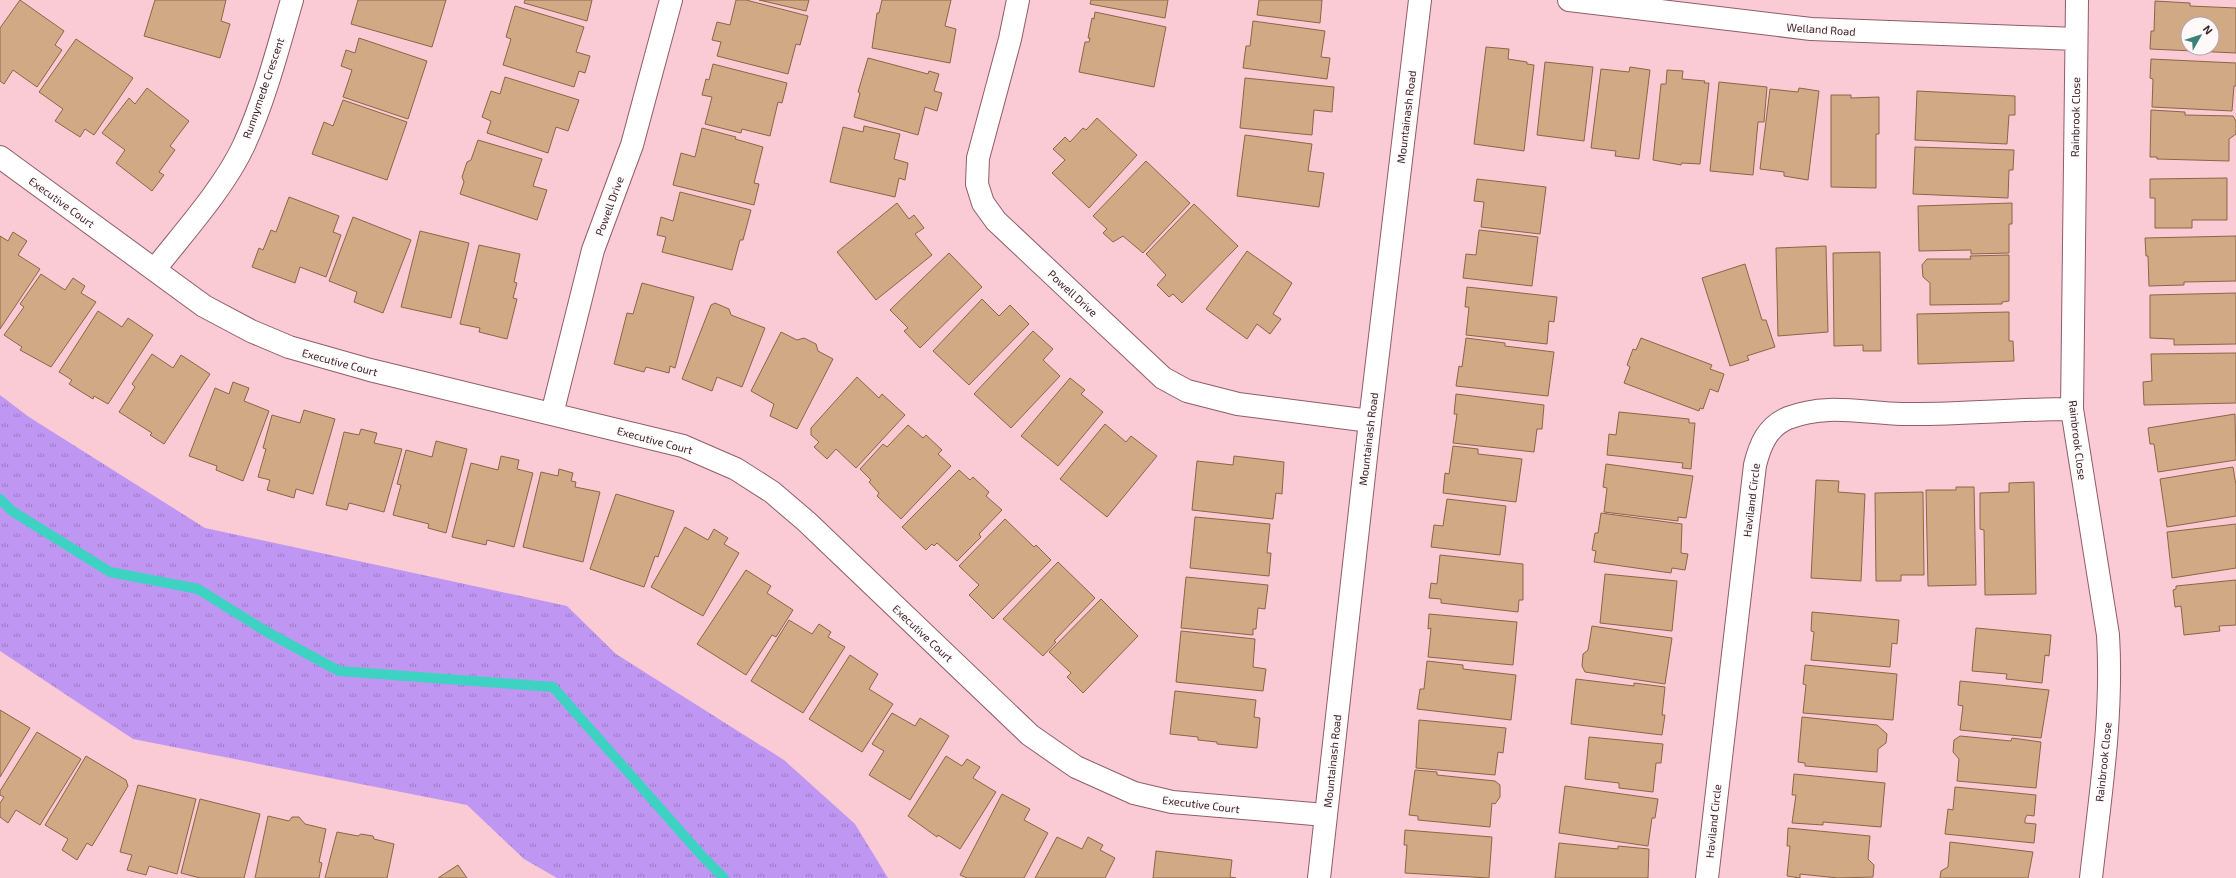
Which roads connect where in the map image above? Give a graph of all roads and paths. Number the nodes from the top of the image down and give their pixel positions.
1 (292, 0) edge
2 (671, 0) edge
3 (1018, 0) edge
4 (1420, 0) edge
5 (1569, 0) edge
6 (2077, 0) edge
7 (2076, 39) junction
8 (0, 157) edge
9 (155, 269) junction
10 (2072, 409) junction
11 (552, 414) junction
12 (1370, 421) junction
13 (1325, 815) junction
14 (1319, 878) edge
15 (1707, 878) edge
16 (2091, 878) edge

1 - 9 street, Runnymede Crescent
2 - 11 street, Powell Drive
3 - 12 street, Powell Drive
4 - 12 street, Mountainash Road
5 - 7 street, Welland Road
6 - 7 street, Rainbrook Close
7 - 10 street, Rainbrook Close
8 - 9 street, Executive Court
9 - 11 street, Executive Court
10 - 15 street, Haviland Circle
10 - 16 street, Rainbrook Close
11 - 13 street, Executive Court
12 - 13 street, Mountainash Road
13 - 14 street, Mountainash Road

